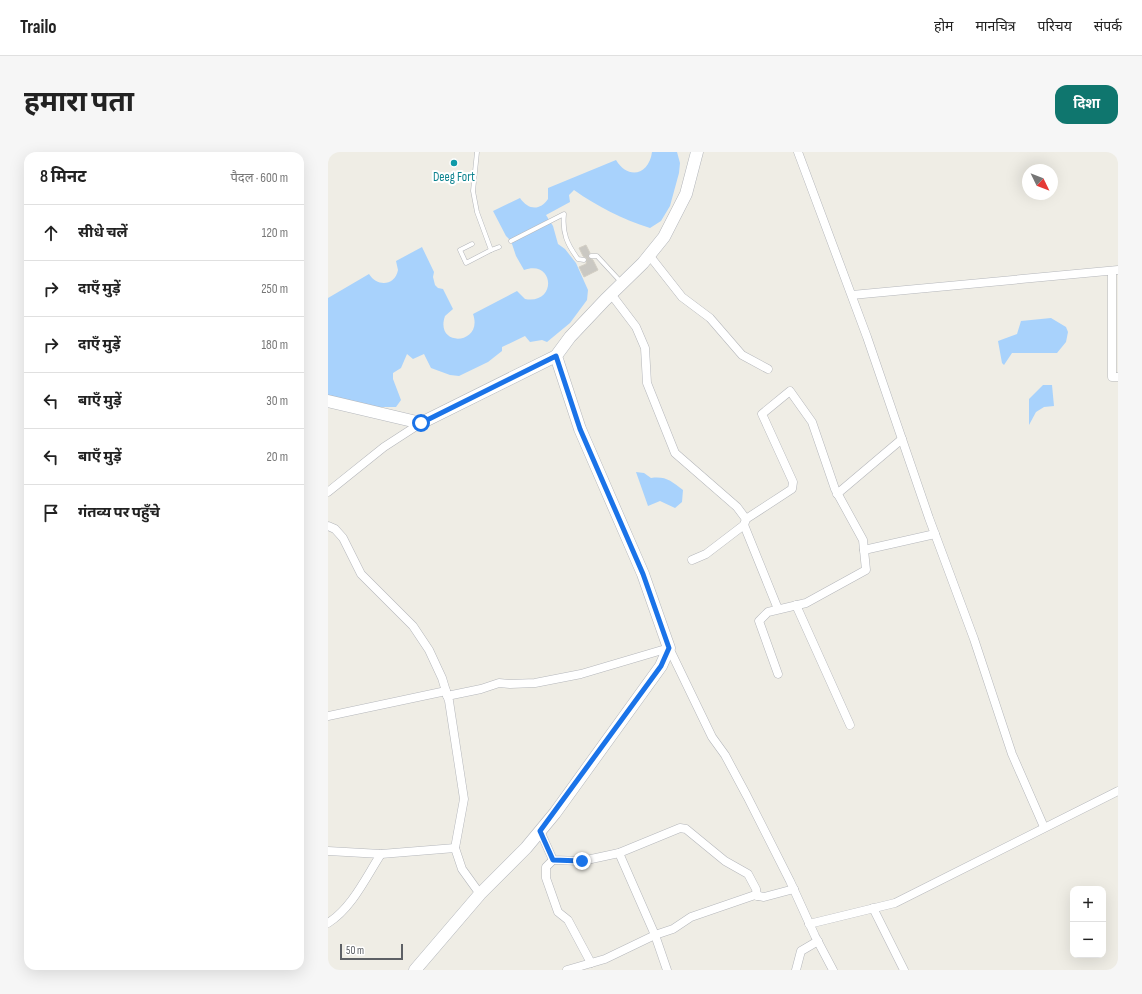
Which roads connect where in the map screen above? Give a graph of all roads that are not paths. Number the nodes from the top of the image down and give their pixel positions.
1 (477, 152) edge
2 (697, 152) edge
3 (798, 152) edge
4 (512, 240) dead end
5 (472, 244) dead end
6 (499, 247) dead end
7 (491, 250) junction
8 (649, 255) junction
9 (591, 256) dead end
10 (584, 260) dead end
11 (1115, 270) edge
12 (622, 283) junction
13 (611, 294) junction
14 (852, 295) junction
15 (556, 356) junction
16 (768, 369) dead end
17 (1118, 376) edge
18 (328, 401) edge
19 (421, 423) junction
20 (902, 439) junction
21 (328, 492) edge
22 (837, 494) junction
23 (745, 522) junction
24 (328, 526) edge
25 (935, 534) junction
26 (864, 550) junction
27 (692, 560) dead end
28 (796, 605) junction
29 (778, 609) junction
30 (669, 648) junction
31 (778, 674) dead end
32 (447, 693) junction
33 (328, 716) edge
34 (850, 725) dead end
35 (1118, 791) edge
36 (1044, 827) junction
37 (540, 831) junction
38 (455, 848) junction
39 (328, 851) edge
40 (619, 853) junction
41 (381, 854) junction
42 (553, 860) junction
43 (794, 889) junction
44 (480, 894) junction
45 (757, 896) junction
46 (872, 908) junction
47 (328, 923) edge
48 (809, 924) junction
49 (655, 935) junction
50 (818, 941) junction
51 (591, 963) junction
52 (414, 970) edge
53 (567, 970) edge
54 (667, 970) edge
55 (796, 970) edge
56 (833, 970) edge
57 (904, 970) edge

1 - 7 lane
2 - 8 main road
3 - 14 street
4 - 10 lane
5 - 7 lane
6 - 7 lane
8 - 12 main road
8 - 16 street
9 - 12 lane
11 - 14 street
11 - 17 street
12 - 13 main road
13 - 15 main road
13 - 23 street
14 - 20 street
15 - 19 main road
15 - 30 main road
18 - 19 main road
19 - 21 street
20 - 22 street
20 - 25 street
22 - 23 street
22 - 26 street
23 - 27 street
23 - 29 street
24 - 32 street
25 - 26 street
25 - 36 street
26 - 28 street
28 - 29 street
28 - 34 street
29 - 31 street
30 - 32 street
30 - 37 main road
30 - 43 street
32 - 33 street
32 - 38 street
35 - 36 street
36 - 46 street
37 - 42 street
37 - 44 main road
38 - 41 street
38 - 44 street
39 - 41 street
40 - 42 street
40 - 45 street
40 - 49 street
41 - 47 street
42 - 51 street
43 - 45 street
43 - 48 street
44 - 52 main road
45 - 49 street
46 - 48 street
46 - 57 street
48 - 50 street
49 - 51 street
49 - 54 street
50 - 55 street
50 - 56 street
51 - 53 street

